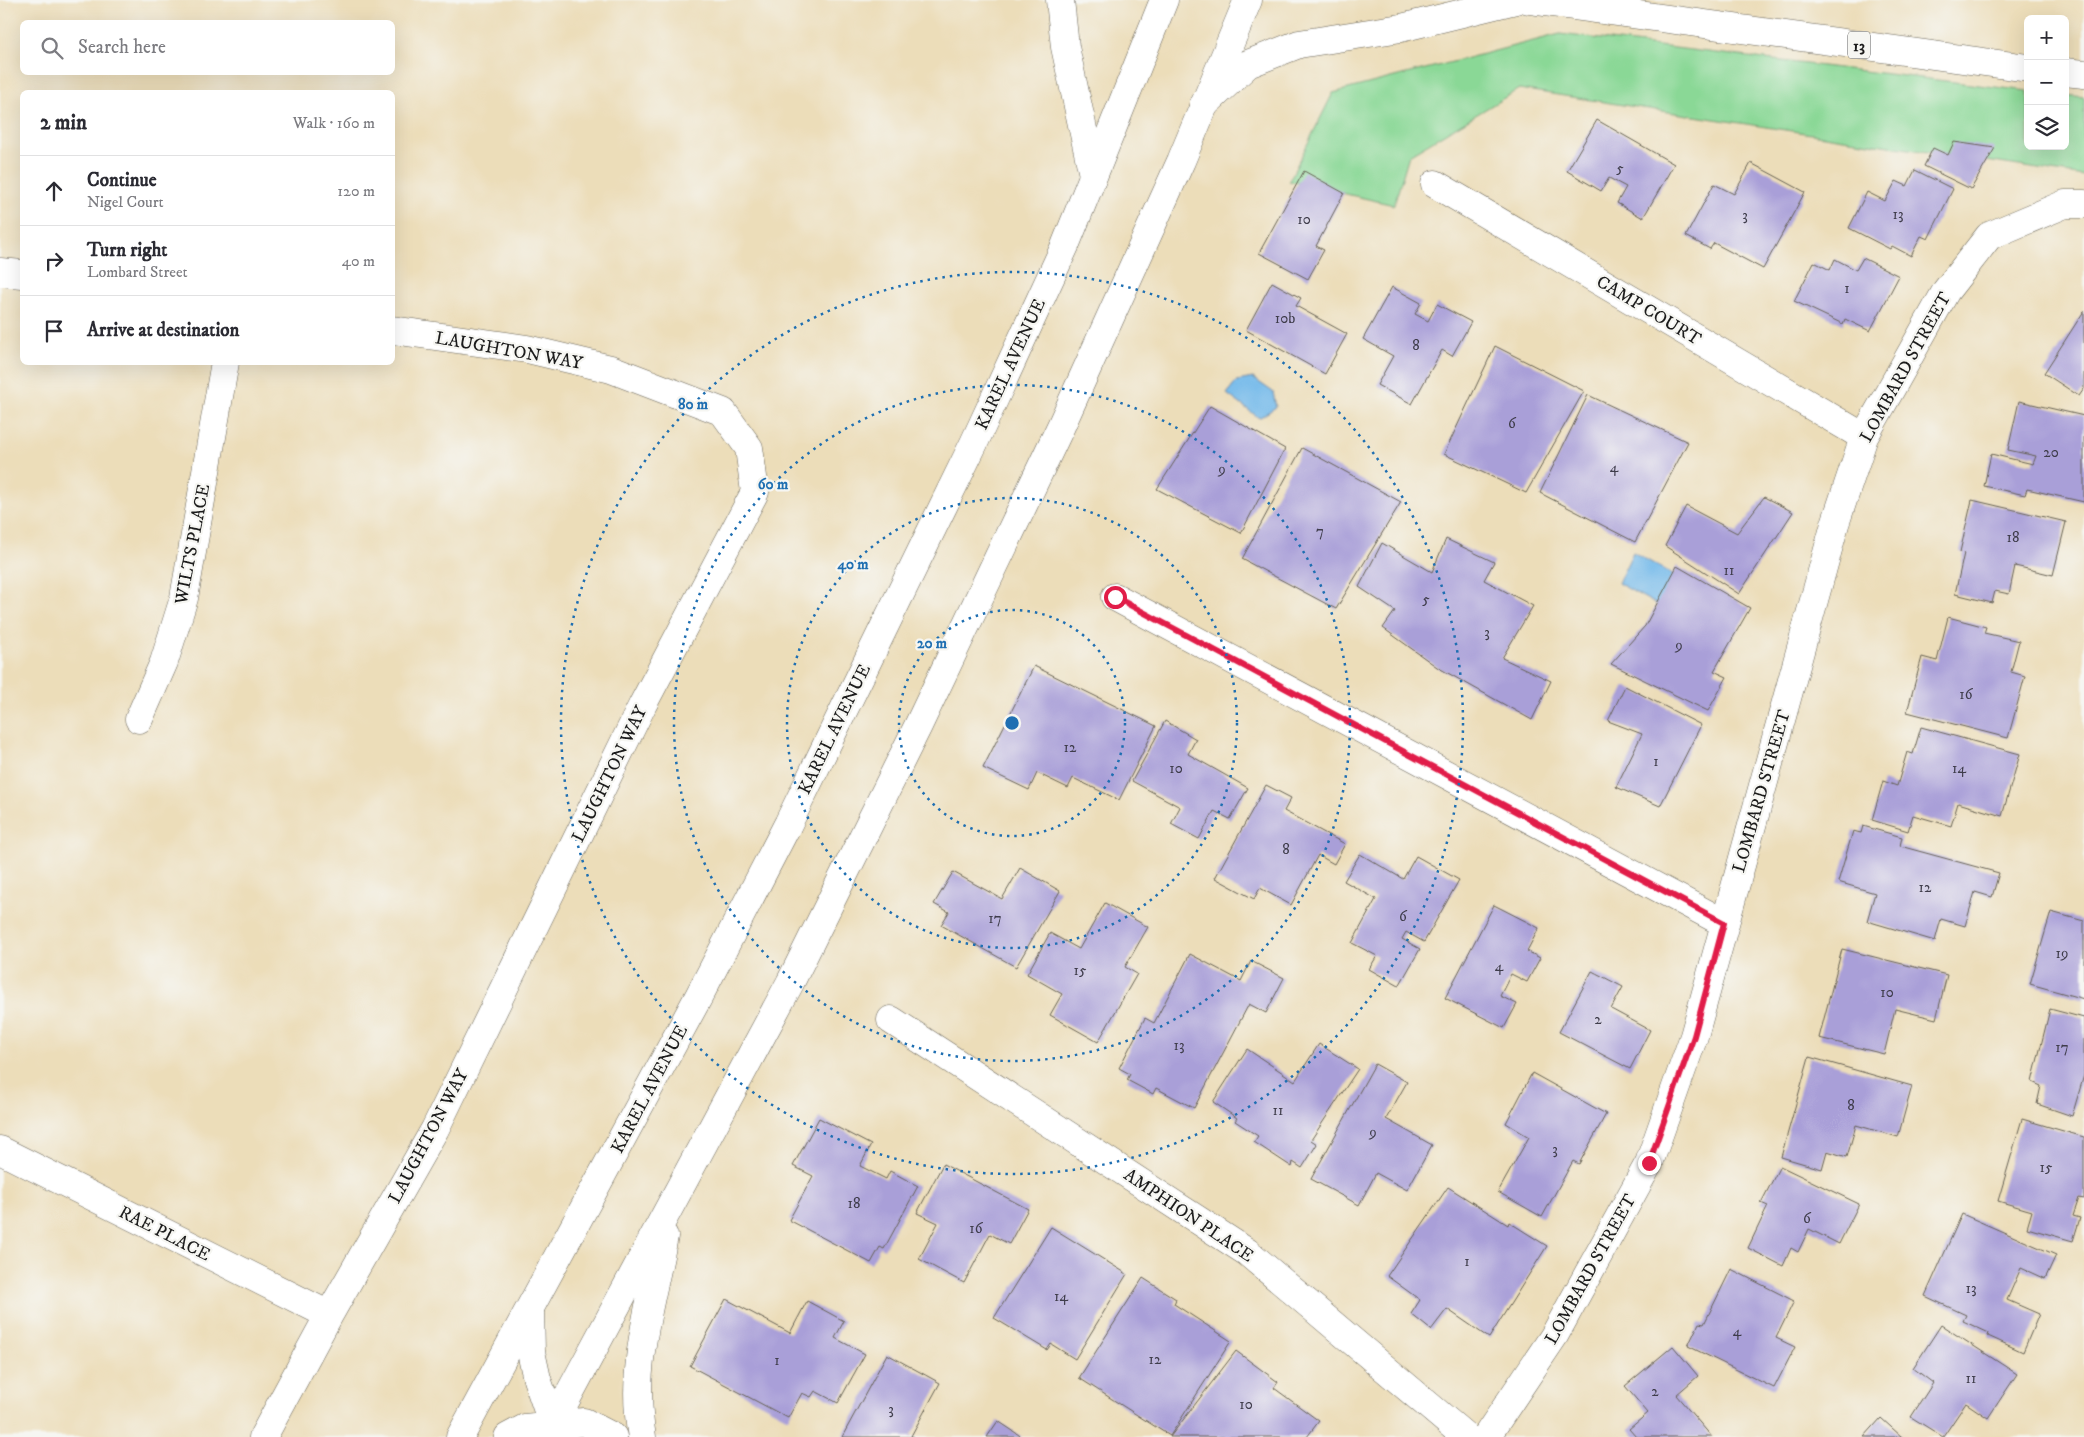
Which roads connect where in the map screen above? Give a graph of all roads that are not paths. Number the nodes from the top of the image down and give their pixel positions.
1 (1060, 0) edge
2 (1164, 0) edge
3 (1248, 0) edge
4 (1516, 0) edge
5 (1529, 0) edge
6 (2024, 67) edge
7 (2069, 72) edge
8 (2084, 74) edge
9 (1203, 106) junction
10 (1093, 175) junction
11 (1435, 184) dead end
12 (2084, 204) edge
13 (0, 272) edge
14 (20, 274) edge
15 (395, 330) edge
16 (224, 365) edge
17 (1864, 437) junction
18 (1115, 597) dead end
19 (139, 719) dead end
20 (1724, 923) junction
21 (891, 1020) dead end
22 (0, 1150) edge
23 (668, 1210) junction
24 (530, 1309) junction
25 (330, 1315) junction
26 (552, 1433) edge
27 (264, 1437) edge
28 (460, 1437) edge
29 (508, 1437) edge
30 (613, 1437) edge
31 (642, 1437) edge
32 (1466, 1437) edge
33 (1486, 1437) edge

1 - 10 main road
2 - 10 main road, KAREL AVENUE
3 - 9 main road
4 - 9 main road
5 - 6 main road, 13
7 - 8 main road
9 - 23 main road
10 - 24 main road, KAREL AVENUE
11 - 17 main road, CAMP COURT
12 - 17 main road, LOMBARD STREET
13 - 14 main road
15 - 25 main road, LAUGHTON WAY
16 - 19 main road, WILTS PLACE
17 - 20 main road, LOMBARD STREET
18 - 20 main road
20 - 33 main road, LOMBARD STREET
21 - 32 main road, AMPHION PLACE
22 - 25 main road, RAE PLACE
23 - 26 main road
23 - 31 main road
24 - 26 main road
24 - 28 main road, KAREL AVENUE
25 - 27 main road, LAUGHTON WAY
26 - 29 main road
26 - 30 main road

